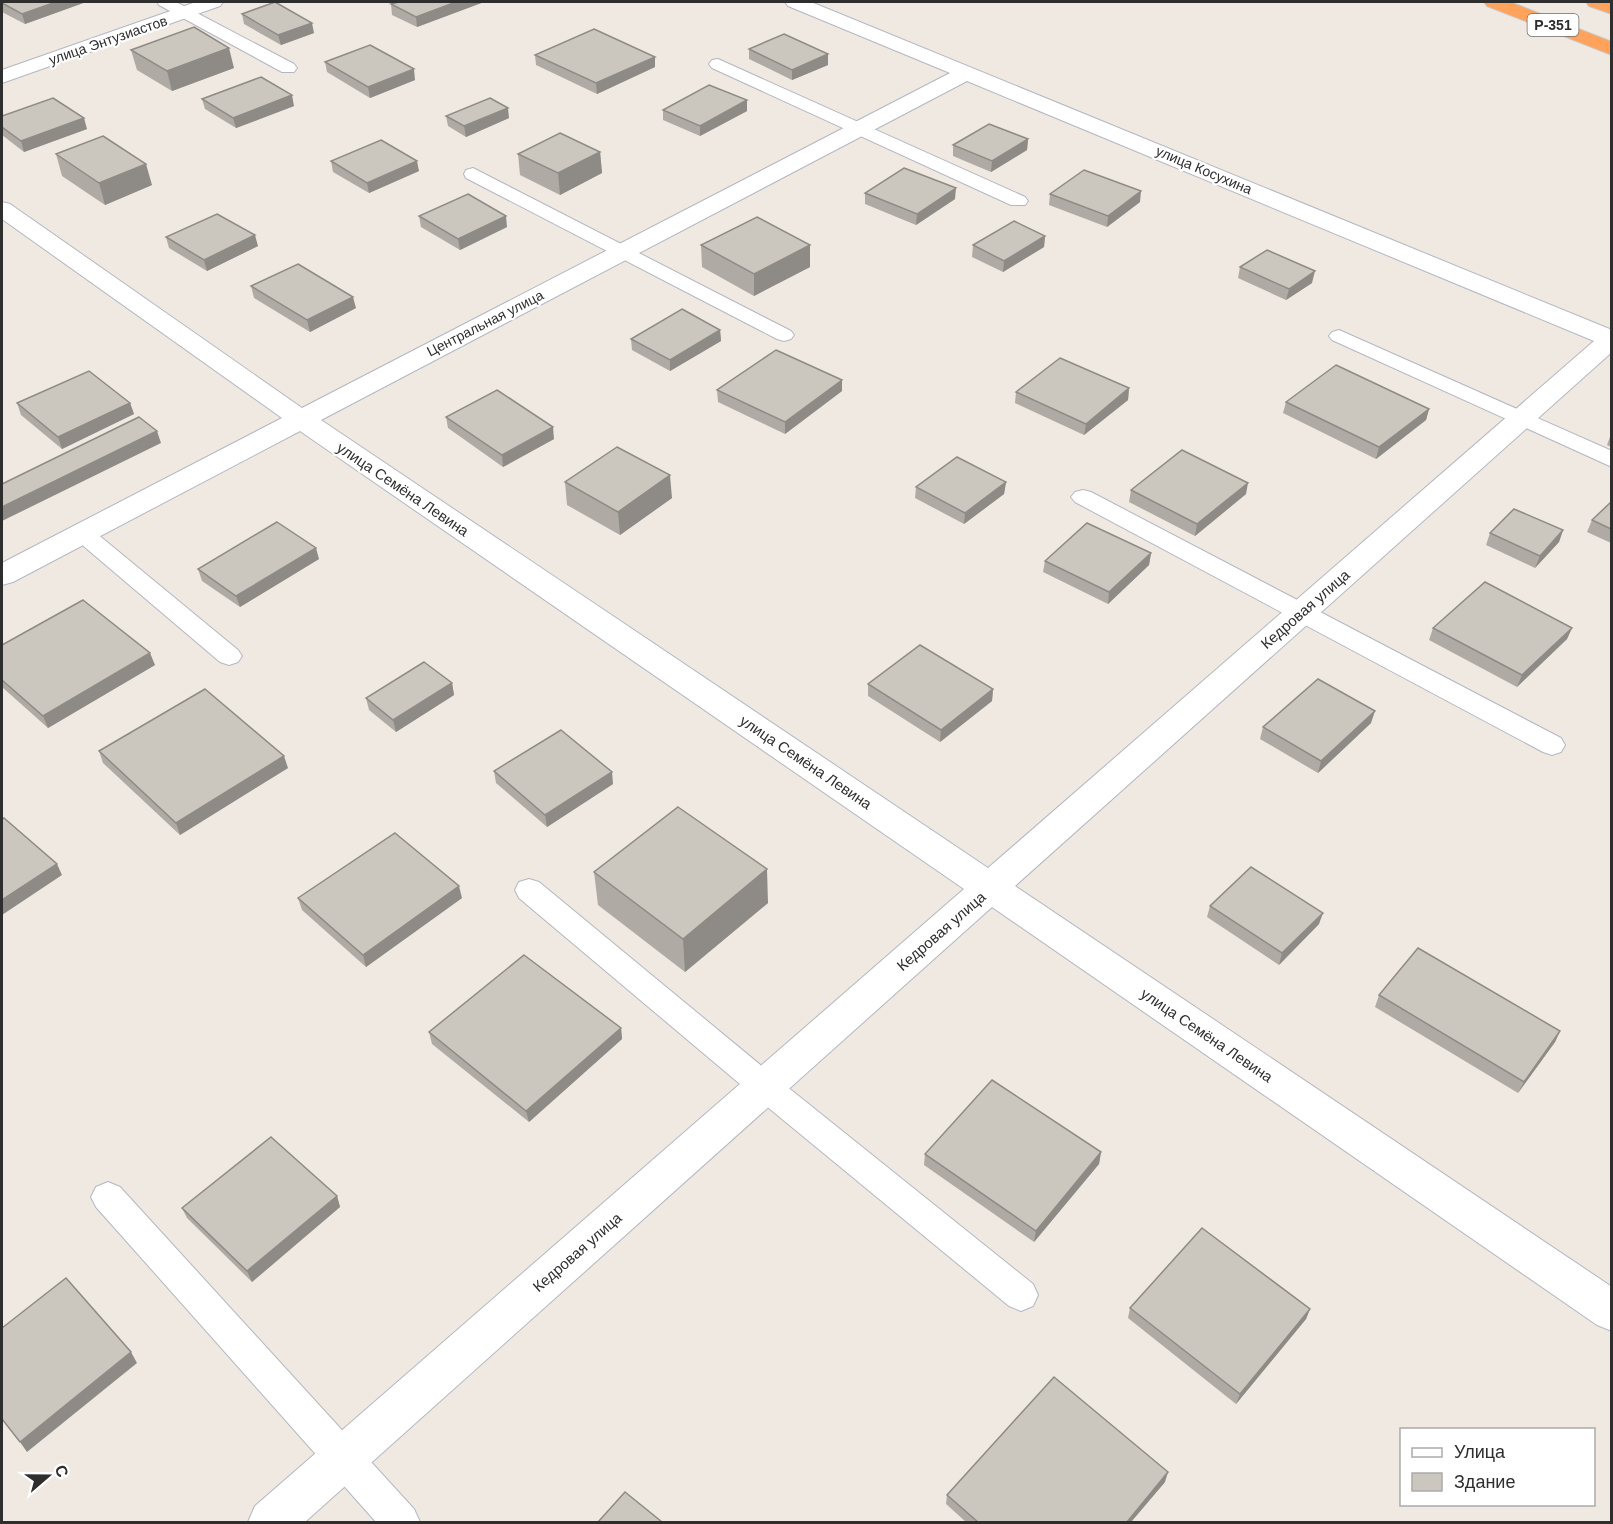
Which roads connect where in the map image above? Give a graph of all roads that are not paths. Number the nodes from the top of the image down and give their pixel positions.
1 (165, 2) edge
2 (213, 2) edge
3 (795, 2) edge
4 (1494, 2) edge
5 (1596, 2) edge
6 (1611, 8) edge
7 (187, 12) junction
8 (1611, 49) edge
9 (718, 64) dead end
10 (288, 68) dead end
11 (968, 72) junction
12 (2, 77) edge
13 (858, 129) junction
14 (473, 174) dead end
15 (1018, 201) dead end
16 (2, 209) edge
17 (622, 252) junction
18 (784, 335) dead end
19 (1339, 336) dead end
20 (1611, 339) edge
21 (301, 419) junction
22 (1519, 420) junction
23 (1611, 460) edge
24 (1083, 497) dead end
25 (82, 533) junction
26 (2, 575) edge
27 (1302, 612) junction
28 (230, 656) dead end
29 (1552, 745) dead end
30 (990, 887) junction
31 (529, 890) dead end
32 (764, 1086) junction
33 (108, 1197) dead end
34 (1021, 1295) dead end
35 (1611, 1311) edge
36 (344, 1458) junction
37 (271, 1522) edge
38 (401, 1522) edge

1 - 7 lane
2 - 7 street, улица Энтузиастов
3 - 11 street, улица Косухина
4 - 8 highway, Р-351
5 - 6 highway, Р-351
7 - 10 lane
7 - 12 street, улица Энтузиастов
9 - 13 lane
11 - 13 street, Центральная улица
11 - 20 street, улица Косухина
13 - 15 lane
13 - 17 street, Центральная улица
14 - 17 lane
16 - 21 street, улица Семёна Левина
17 - 18 lane
17 - 21 street, Центральная улица
19 - 22 lane
20 - 22 street, Кедровая улица
21 - 25 street, Центральная улица
21 - 30 street, улица Семёна Левина
22 - 23 lane
22 - 27 street, Кедровая улица
24 - 27 lane
25 - 26 street, Центральная улица
25 - 28 lane
27 - 29 lane
27 - 30 street, Кедровая улица
30 - 32 street, Кедровая улица
30 - 35 street, улица Семёна Левина
31 - 32 lane
32 - 34 lane
32 - 36 street, Кедровая улица
33 - 36 lane
36 - 37 street, Кедровая улица
36 - 38 lane

